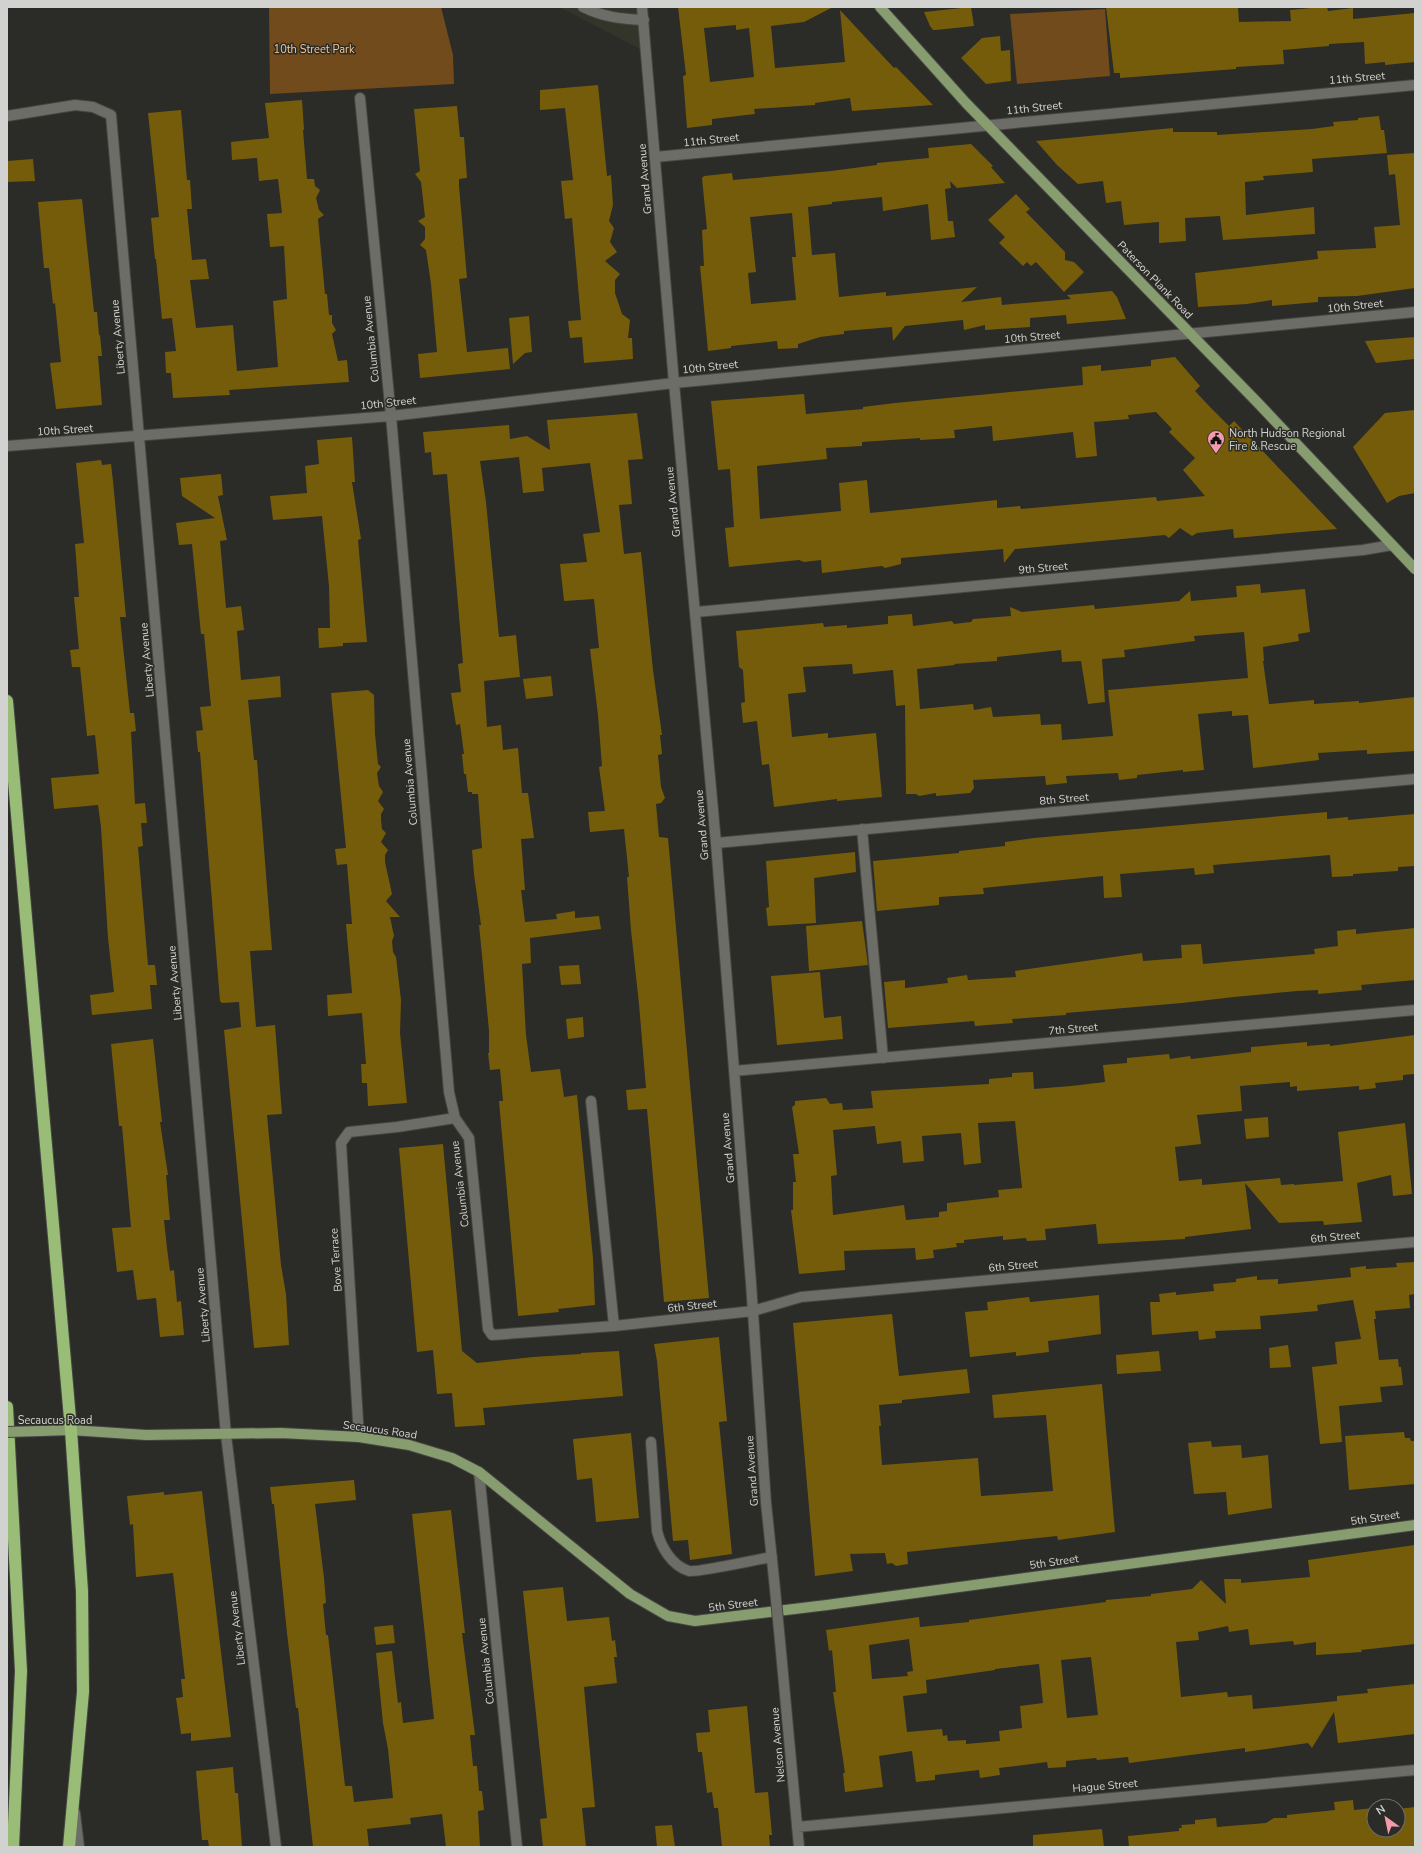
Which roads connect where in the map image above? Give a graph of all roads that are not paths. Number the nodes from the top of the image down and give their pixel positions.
1 (583, 7) edge
2 (642, 7) edge
3 (880, 7) edge
4 (644, 20) junction
5 (1415, 85) edge
6 (360, 98) dead end
7 (7, 116) edge
8 (987, 125) junction
9 (655, 157) junction
10 (1415, 312) edge
11 (1189, 333) junction
12 (674, 383) junction
13 (391, 416) junction
14 (139, 436) junction
15 (7, 446) edge
16 (1392, 545) junction
17 (1415, 569) edge
18 (696, 612) junction
19 (7, 701) edge
20 (1415, 779) edge
21 (862, 830) junction
22 (716, 843) junction
23 (1415, 1010) edge
24 (883, 1058) junction
25 (734, 1071) junction
26 (591, 1102) dead end
27 (454, 1118) junction
28 (1415, 1242) edge
29 (753, 1311) junction
30 (614, 1326) junction
31 (7, 1407) edge
32 (71, 1430) junction
33 (7, 1432) edge
34 (226, 1435) junction
35 (359, 1437) junction
36 (651, 1442) dead end
37 (479, 1472) junction
38 (1415, 1524) edge
39 (772, 1557) junction
40 (696, 1621) joint
41 (780, 1641) joint
42 (1415, 1770) edge
43 (74, 1805) junction
44 (797, 1827) junction
45 (13, 1847) edge
46 (69, 1847) edge
47 (79, 1847) edge
48 (276, 1847) edge
49 (517, 1847) edge
50 (799, 1847) edge

1 - 4 street
2 - 4 street, Grand Avenue
3 - 8 main road, Paterson Plank Road
4 - 9 street, Grand Avenue
5 - 8 street, 11th Street
6 - 13 street, Columbia Avenue
7 - 14 street, Liberty Avenue
8 - 9 street, 11th Street
8 - 11 main road, Paterson Plank Road
9 - 12 street, Grand Avenue
10 - 11 street, 10th Street
11 - 12 street, 10th Street
11 - 16 main road, Paterson Plank Road
12 - 13 street, 10th Street
12 - 18 street, Grand Avenue
13 - 14 street, 10th Street
13 - 27 street, Columbia Avenue
14 - 15 street, 10th Street
14 - 34 street, Liberty Avenue
16 - 17 main road, Paterson Plank Road
16 - 18 street, 9th Street
18 - 22 street, Grand Avenue
19 - 32 highway
20 - 21 street, 8th Street
21 - 22 street, 8th Street
21 - 24 street
22 - 25 street, Grand Avenue
23 - 24 street, 7th Street
24 - 25 street, 7th Street
25 - 29 street, Grand Avenue
26 - 30 street
27 - 30 street, Columbia Avenue
27 - 35 street, Bove Terrace
28 - 29 street, 6th Street
29 - 30 street, 6th Street
29 - 39 street, Grand Avenue
31 - 45 highway
32 - 33 main road, Secaucus Road, bridge
32 - 34 main road, Secaucus Road
32 - 43 highway
34 - 35 main road, Secaucus Road
34 - 48 street, Liberty Avenue
35 - 37 main road, Secaucus Road
36 - 39 street
37 - 40 main road, Secaucus Road
37 - 49 street, Columbia Avenue
38 - 40 main road, 5th Street
39 - 41 street, Grand Avenue, bridge
41 - 44 street, Nelson Avenue
42 - 44 street, Hague Street
43 - 46 highway
43 - 47 street
44 - 50 street, Nelson Avenue

